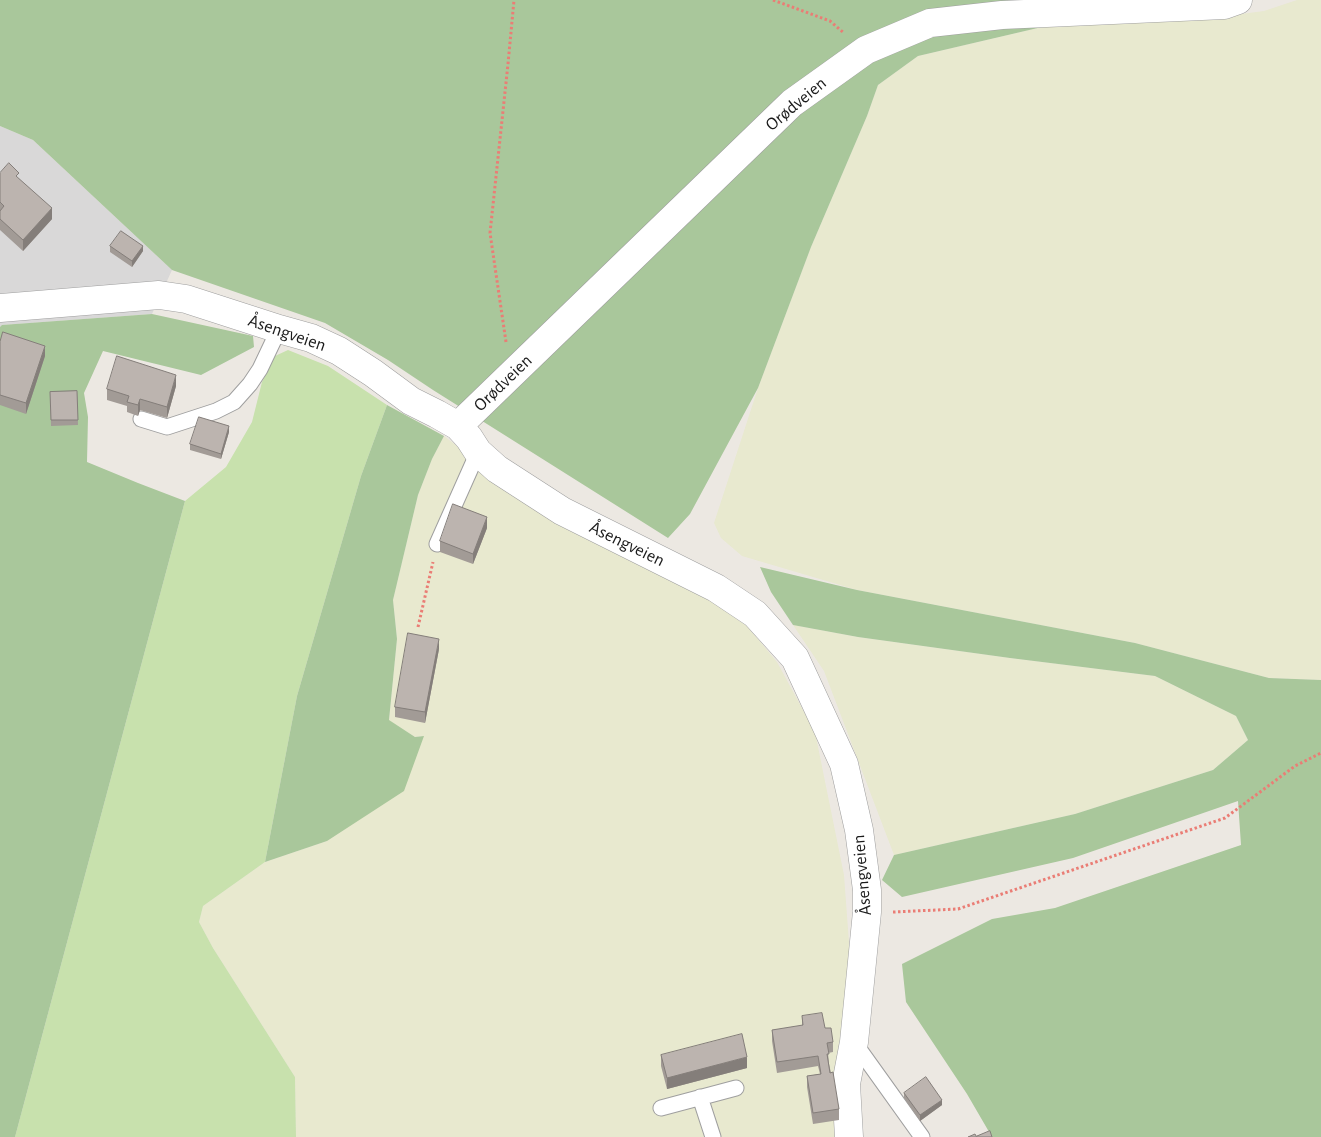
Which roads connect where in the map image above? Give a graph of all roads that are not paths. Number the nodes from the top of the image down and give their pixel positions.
1 (1238, 0) edge
2 (1087, 5) edge
3 (0, 308) edge
4 (278, 329) junction
5 (141, 418) dead end
6 (458, 426) junction
7 (478, 452) junction
8 (437, 544) road end
9 (854, 1042) junction
10 (736, 1088) dead end
11 (700, 1097) junction
12 (661, 1108) dead end
13 (713, 1137) edge
14 (849, 1137) edge
15 (922, 1137) edge

1 - 2 street, Orødveien
2 - 6 street, Orødveien
3 - 4 street, Åsengveien
4 - 5 lane
4 - 6 street, Åsengveien
6 - 7 street, Åsengveien
7 - 8 lane
7 - 9 street, Åsengveien
9 - 14 street, Åsengveien
9 - 15 lane
10 - 11 lane
11 - 12 lane
11 - 13 lane

